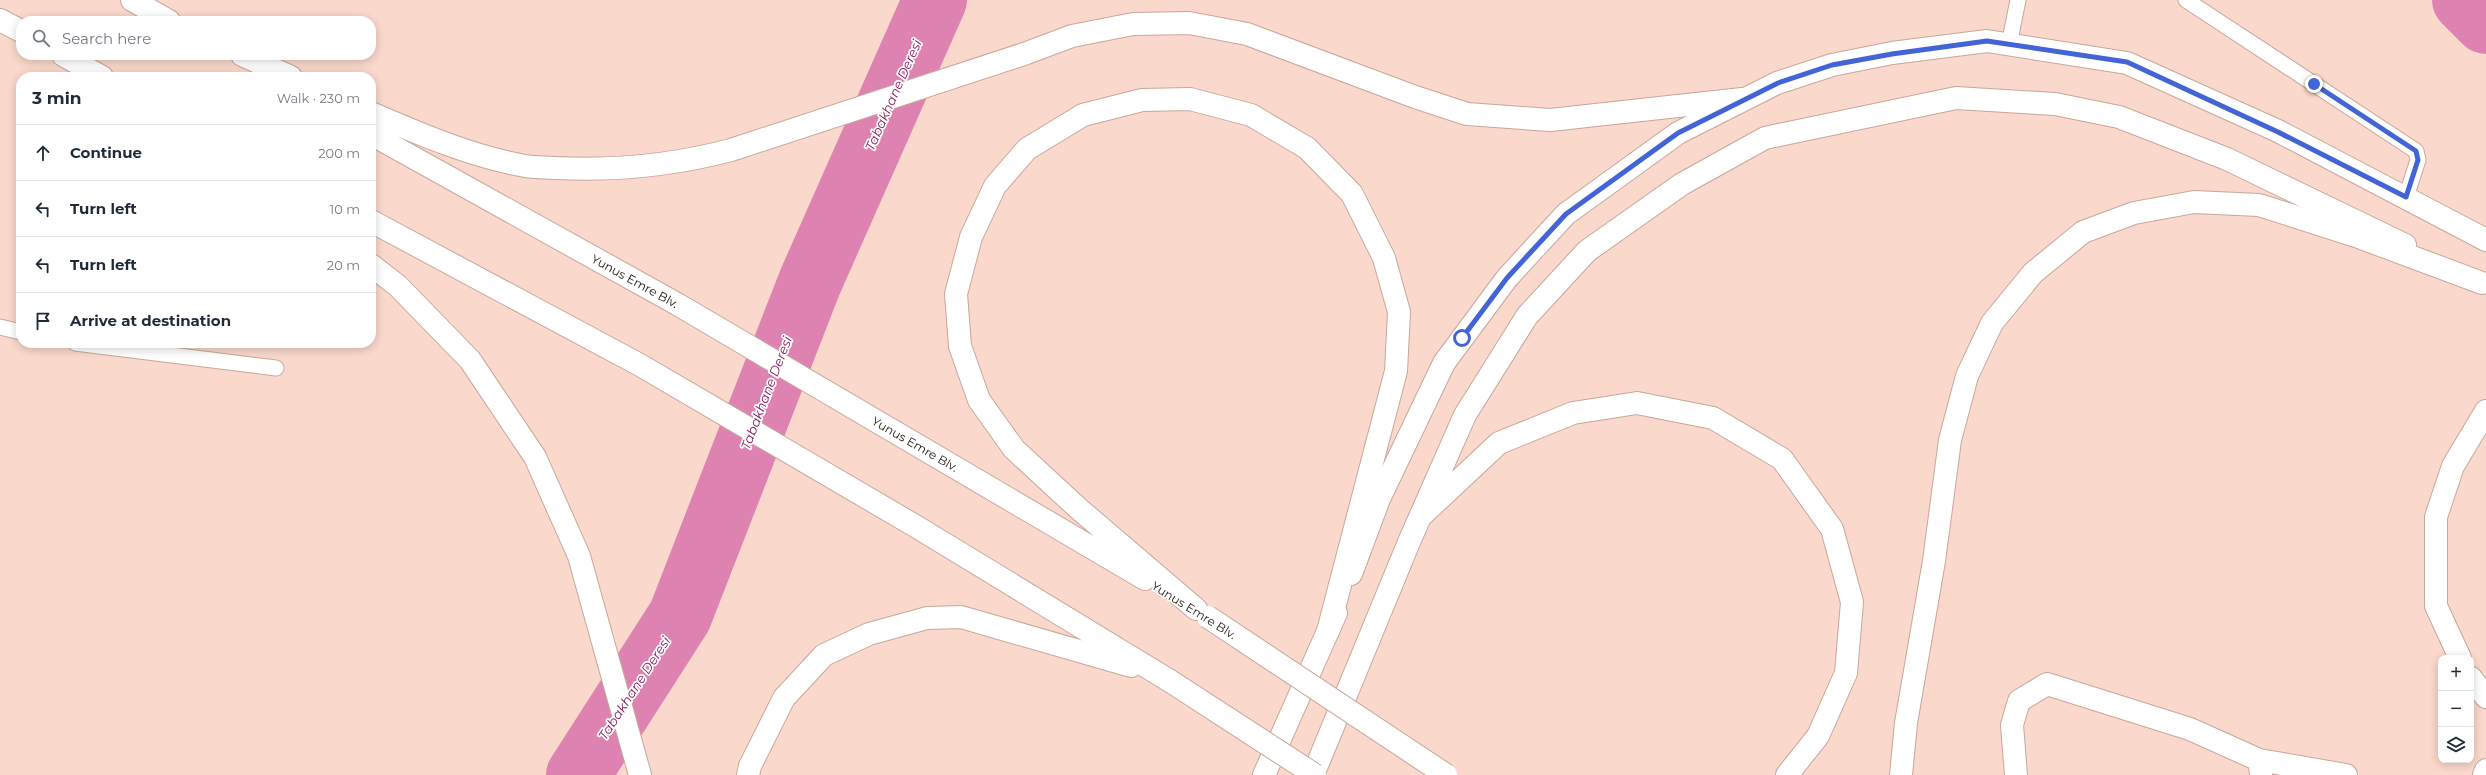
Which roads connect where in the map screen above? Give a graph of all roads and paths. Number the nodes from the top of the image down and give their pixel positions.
1 (132, 0) edge
2 (2018, 0) edge
3 (2186, 0) edge
4 (160, 16) edge
5 (0, 20) edge
6 (16, 29) edge
7 (2009, 45) junction
8 (72, 60) edge
9 (238, 60) edge
10 (253, 60) edge
11 (93, 72) edge
12 (260, 72) edge
13 (280, 72) edge
14 (1742, 99) junction
15 (376, 115) edge
16 (376, 137) edge
17 (2406, 197) junction
18 (376, 224) edge
19 (2486, 240) edge
20 (376, 269) edge
21 (2484, 284) edge
22 (0, 327) edge
23 (16, 331) edge
24 (115, 348) edge
25 (276, 368) dead end
26 (2486, 411) edge
27 (1420, 516) junction
28 (1202, 613) junction
29 (1328, 631) junction
30 (2459, 655) edge
31 (1164, 678) junction
32 (2474, 682) edge
33 (2486, 697) edge
34 (2260, 767) edge
35 (2486, 770) edge
36 (640, 775) edge
37 (748, 775) edge
38 (1264, 775) edge
39 (1314, 775) edge
40 (1446, 775) edge
41 (1787, 775) edge
42 (1901, 775) edge
43 (2016, 775) edge
44 (2346, 775) edge
45 (2484, 775) edge

1 - 4 main road
2 - 7 lane
3 - 17 lane
5 - 6 main road
7 - 14 main road
7 - 17 main road
8 - 11 main road
9 - 12 main road
10 - 13 main road
14 - 15 main road
14 - 29 main road
16 - 28 main road, Yunus Emre Blv.
17 - 19 main road
18 - 31 main road
20 - 36 main road
21 - 27 main road
21 - 42 main road
22 - 23 lane
24 - 25 lane
26 - 30 main road
27 - 39 main road
27 - 41 main road
28 - 29 main road
28 - 40 main road, Yunus Emre Blv., bridge
29 - 38 main road
31 - 37 main road
31 - 39 main road, bridge
32 - 33 main road
34 - 43 main road
34 - 44 main road
35 - 45 main road

